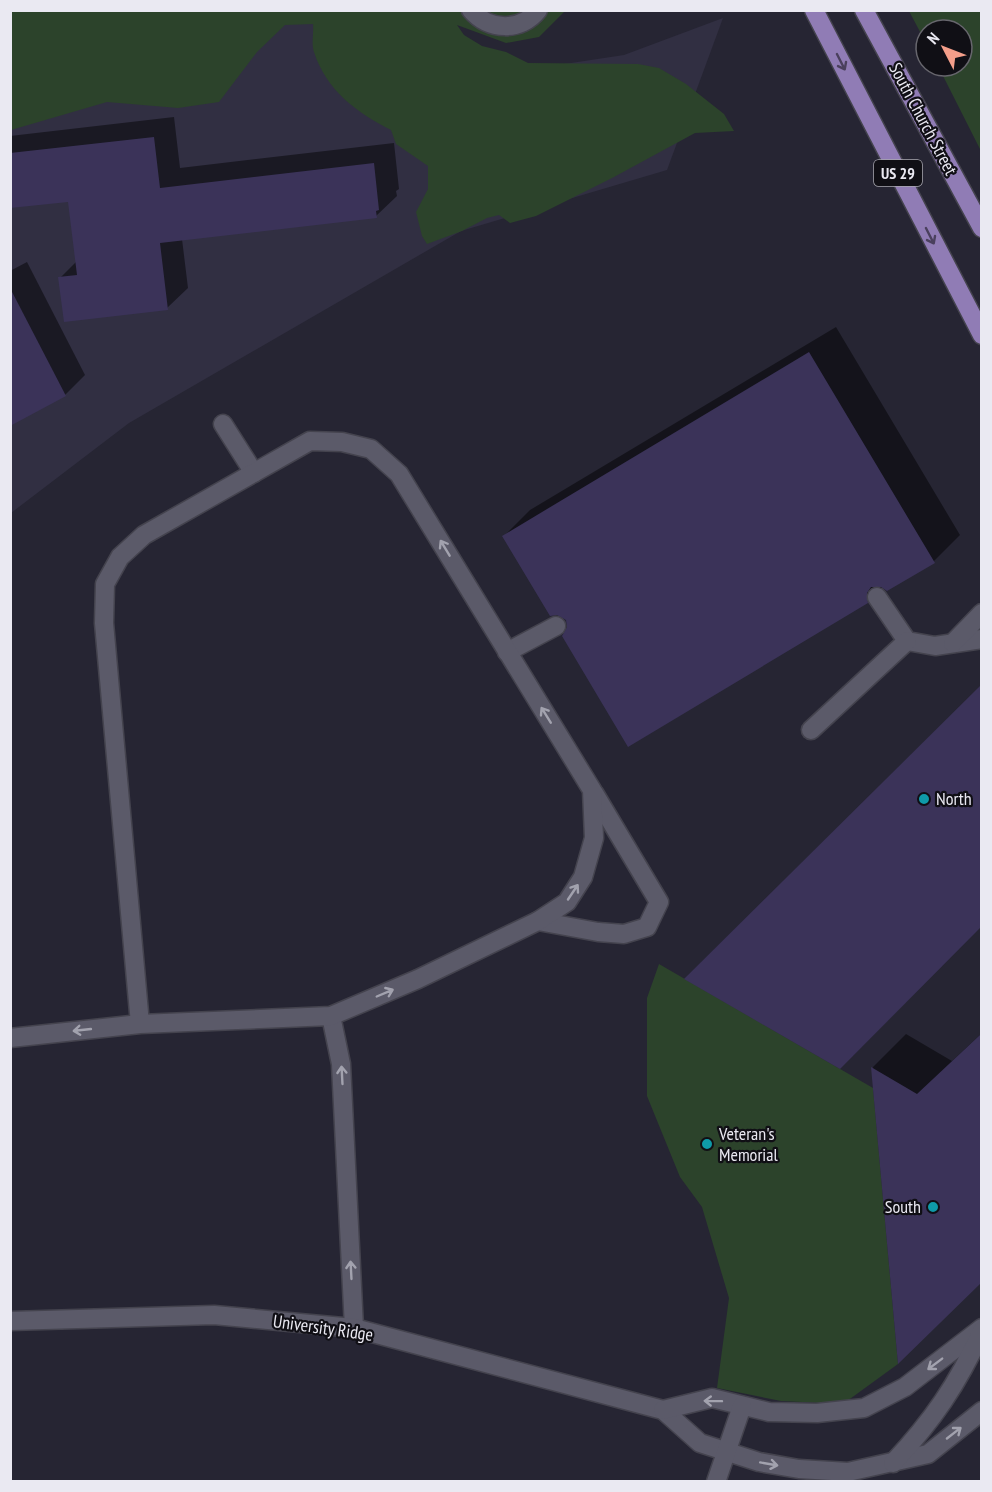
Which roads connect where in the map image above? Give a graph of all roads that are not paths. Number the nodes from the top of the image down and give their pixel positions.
1 (471, 10) edge
2 (538, 10) edge
3 (814, 10) edge
4 (864, 10) edge
5 (981, 228) edge
6 (981, 335) edge
7 (223, 424) dead end
8 (254, 473) junction
9 (877, 597) dead end
10 (981, 613) edge
11 (556, 626) dead end
12 (981, 639) edge
13 (907, 641) junction
14 (953, 643) junction
15 (507, 652) junction
16 (811, 730) dead end
17 (592, 790) junction
18 (538, 921) junction
19 (331, 1016) junction
20 (140, 1024) junction
21 (10, 1038) edge
22 (10, 1321) edge
23 (354, 1328) junction
24 (981, 1330) edge
25 (742, 1406) junction
26 (663, 1410) junction
27 (981, 1412) edge
28 (727, 1450) junction
29 (893, 1463) junction
30 (716, 1482) edge

1 - 2 street
3 -> 6 main road, US 29
4 - 5 main road, South Church Street / US 29
7 - 8 street
15 -> 8 street
8 - 20 street
9 - 13 street
10 - 14 street
11 - 15 street
12 - 14 street
13 - 14 street
13 - 16 street
17 -> 15 street
18 -> 17 street
17 - 18 street
19 -> 18 street
19 - 20 street
23 -> 19 street
20 -> 21 street
22 - 23 street, University Ridge
23 - 26 street, University Ridge
24 -> 25 street, University Ridge
24 - 29 street
25 -> 26 street, University Ridge
25 - 28 street
26 - 28 street, University Ridge
29 -> 27 street, University Ridge
28 -> 29 street, University Ridge
28 - 30 street

